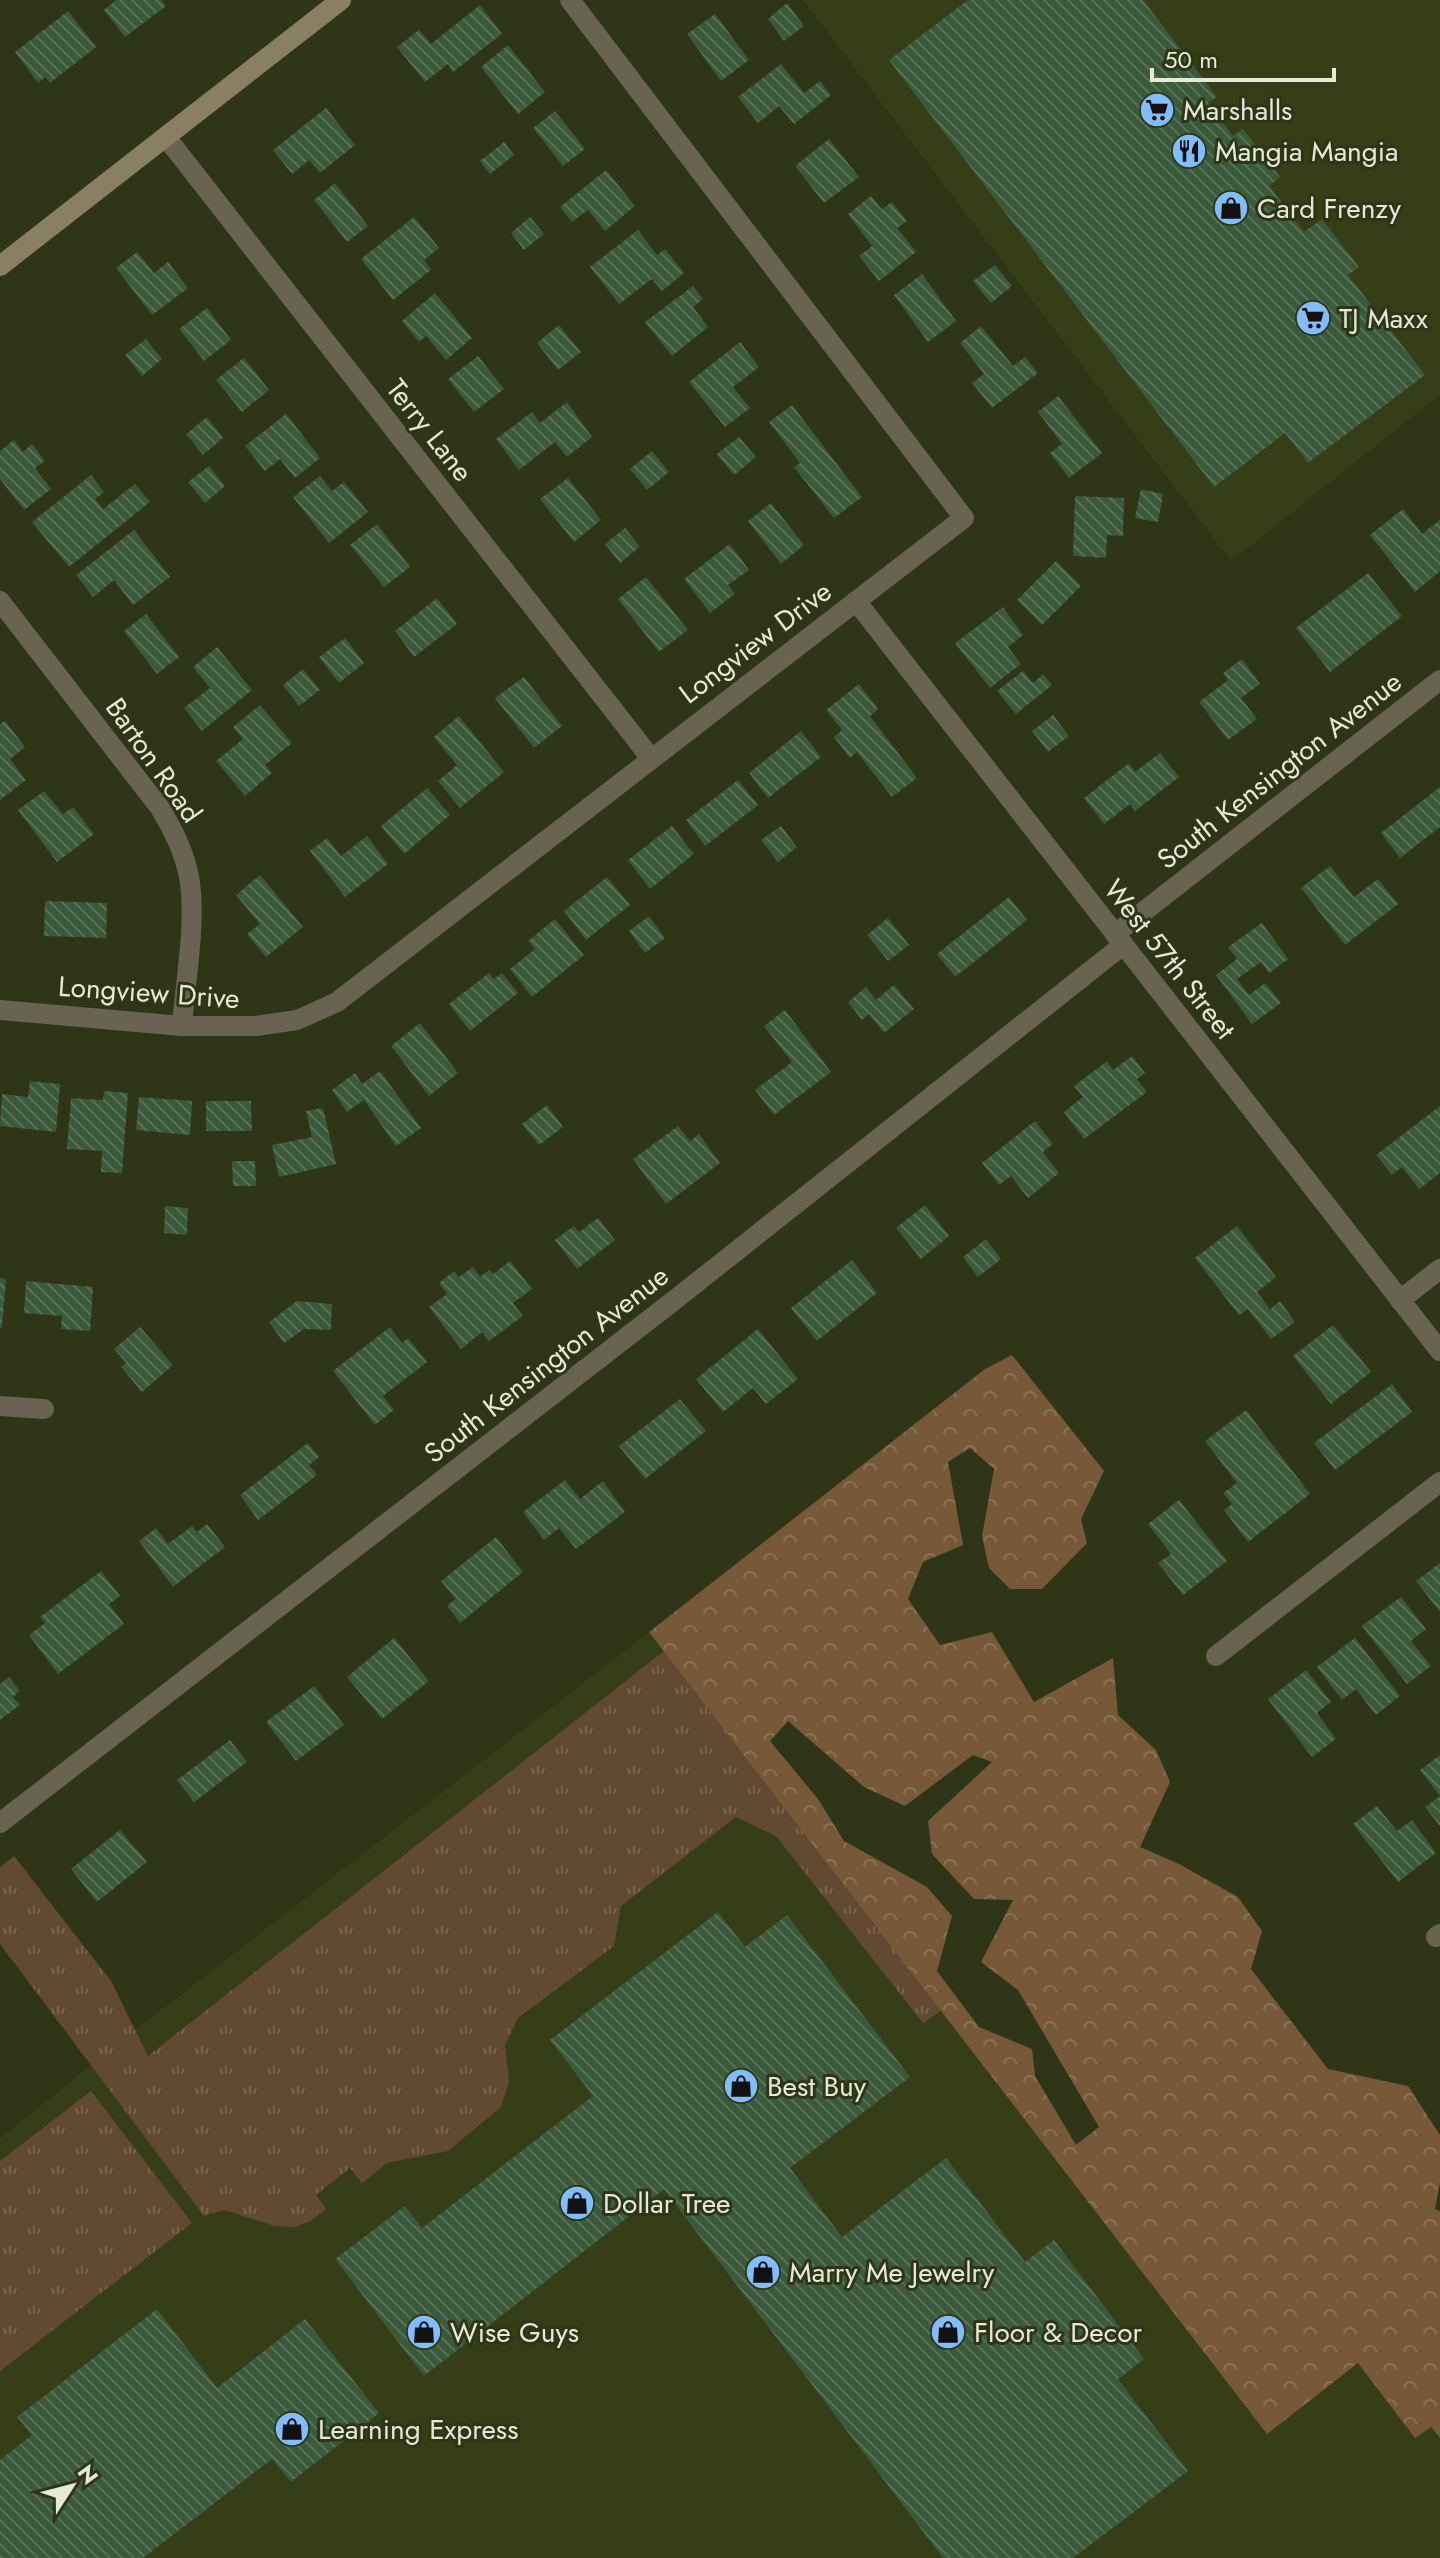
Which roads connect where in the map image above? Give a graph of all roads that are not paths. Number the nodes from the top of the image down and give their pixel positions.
1 (341, 0) edge
2 (570, 0) edge
3 (166, 137) junction
4 (0, 266) edge
5 (0, 601) edge
6 (856, 601) junction
7 (1440, 680) edge
8 (650, 757) junction
9 (1119, 939) junction
10 (0, 1010) edge
11 (182, 1026) junction
12 (1440, 1269) edge
13 (1400, 1300) junction
14 (1440, 1351) edge
15 (0, 1406) edge
16 (44, 1409) dead end
17 (1440, 1482) edge
18 (1216, 1656) dead end
19 (0, 1823) edge

1 - 3 street
2 - 6 street, Longview Drive
3 - 4 street
3 - 8 street, Terry Lane
5 - 11 street, Barton Road
6 - 8 street, Longview Drive
6 - 9 street, West 57th Street
7 - 9 street, South Kensington Avenue
8 - 11 street, Longview Drive
9 - 13 street, West 57th Street
9 - 19 street, South Kensington Avenue
10 - 11 street, Longview Drive
12 - 13 street
13 - 14 street, West 57th Street
15 - 16 street
17 - 18 street

